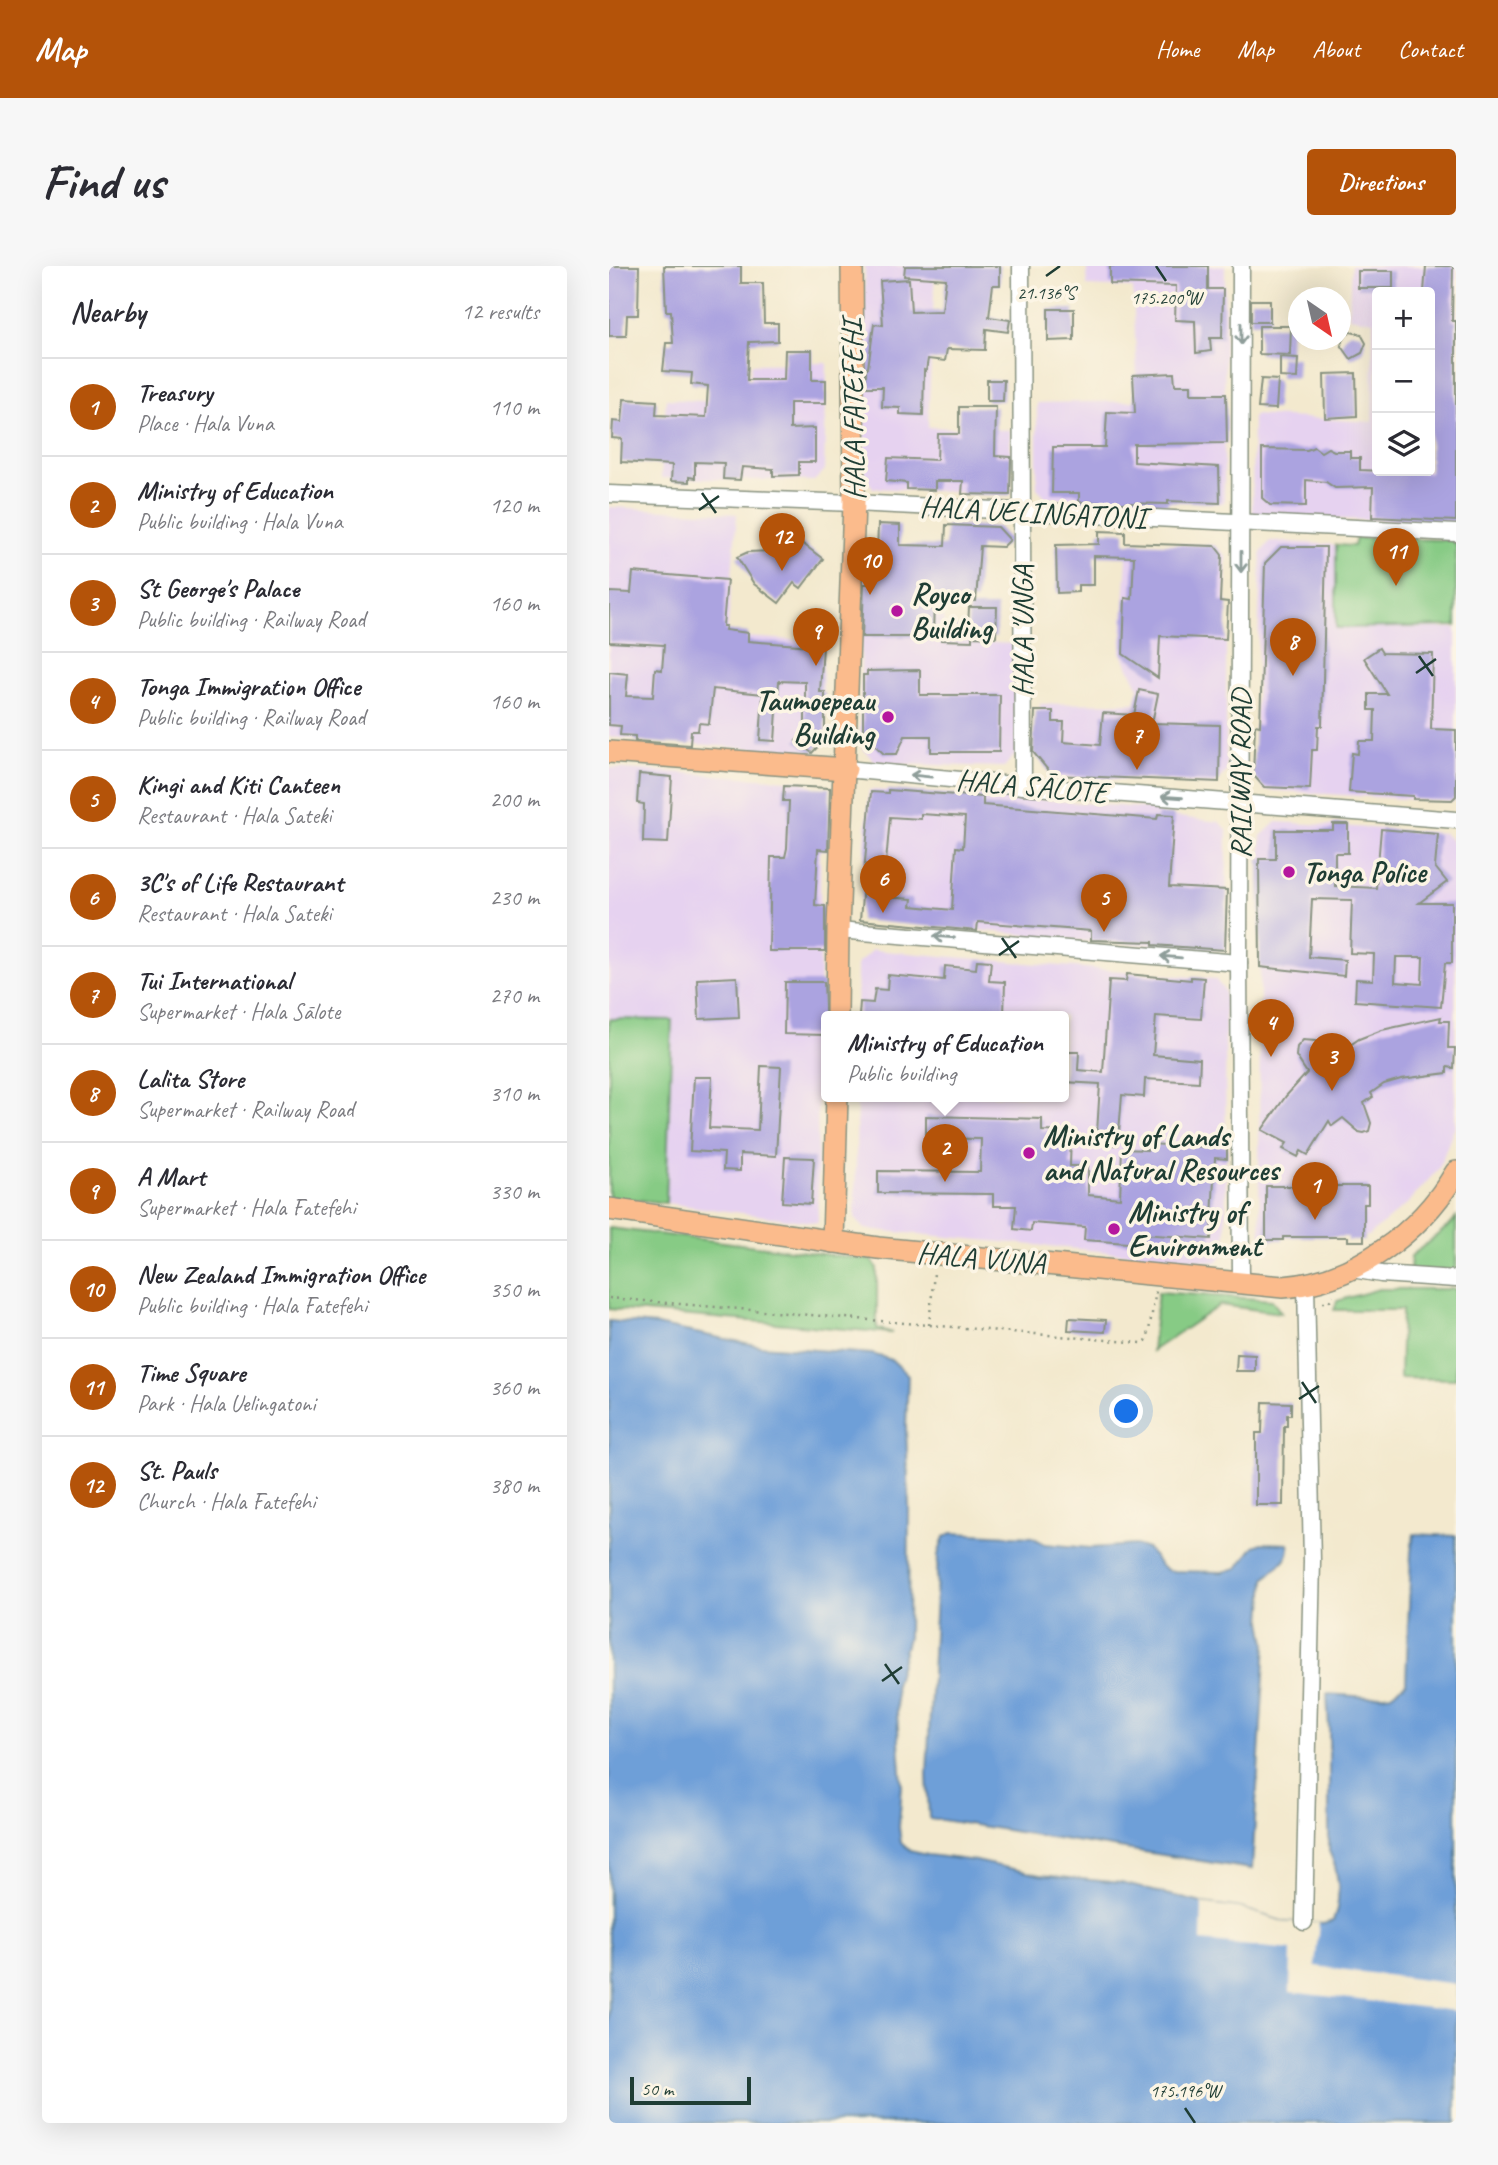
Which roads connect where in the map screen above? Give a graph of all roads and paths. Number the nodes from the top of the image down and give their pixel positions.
1 (852, 266) edge
2 (1021, 266) edge
3 (1241, 266) edge
4 (609, 494) edge
5 (855, 503) junction
6 (1022, 512) junction
7 (1241, 522) junction
8 (1456, 533) edge
9 (609, 752) edge
10 (846, 769) junction
11 (1023, 786) junction
12 (1240, 802) junction
13 (1456, 820) edge
14 (838, 930) junction
15 (1239, 964) junction
16 (838, 1011) edge
17 (837, 1102) edge
18 (1456, 1172) edge
19 (609, 1209) edge
20 (833, 1242) junction
21 (936, 1254) junction
22 (1352, 1269) junction
23 (1456, 1279) edge
24 (1241, 1282) junction
25 (1157, 1286) dead end
26 (1340, 1290) dead end
27 (1306, 1294) junction
28 (609, 1298) edge
29 (929, 1325) junction
30 (1304, 1922) dead end

1 - 5 main road, HALA FATEFEHI
2 - 6 street, HALA 'UNGA
3 -> 7 street, RAILWAY ROAD
4 - 5 street, HALA UELINGATONI
5 - 6 street, HALA UELINGATONI
5 - 10 main road, HALA FATEFEHI
6 - 7 street, HALA UELINGATONI
6 - 11 street, HALA 'UNGA
7 - 8 street, HALA UELINGATONI
7 -> 12 street, RAILWAY ROAD
9 - 10 main road, HALA SĀLOTE
11 -> 10 street, HALA SĀLOTE
10 - 14 main road, HALA FATEFEHI
12 -> 11 street, HALA SĀLOTE
12 - 13 street, HALA SĀLOTE
12 - 15 street, RAILWAY ROAD
15 -> 14 street
14 - 16 main road, HALA FATEFEHI
15 - 24 street, RAILWAY ROAD
17 - 20 main road
18 - 22 main road, HALA VUNA
19 - 20 main road, HALA VUNA
20 - 21 main road, HALA VUNA
21 - 24 main road, HALA VUNA
21 - 29 path
22 - 23 street
22 - 27 main road, HALA VUNA
24 - 27 main road, HALA VUNA
25 - 29 path
26 - 27 path
27 - 30 street
28 - 29 path

